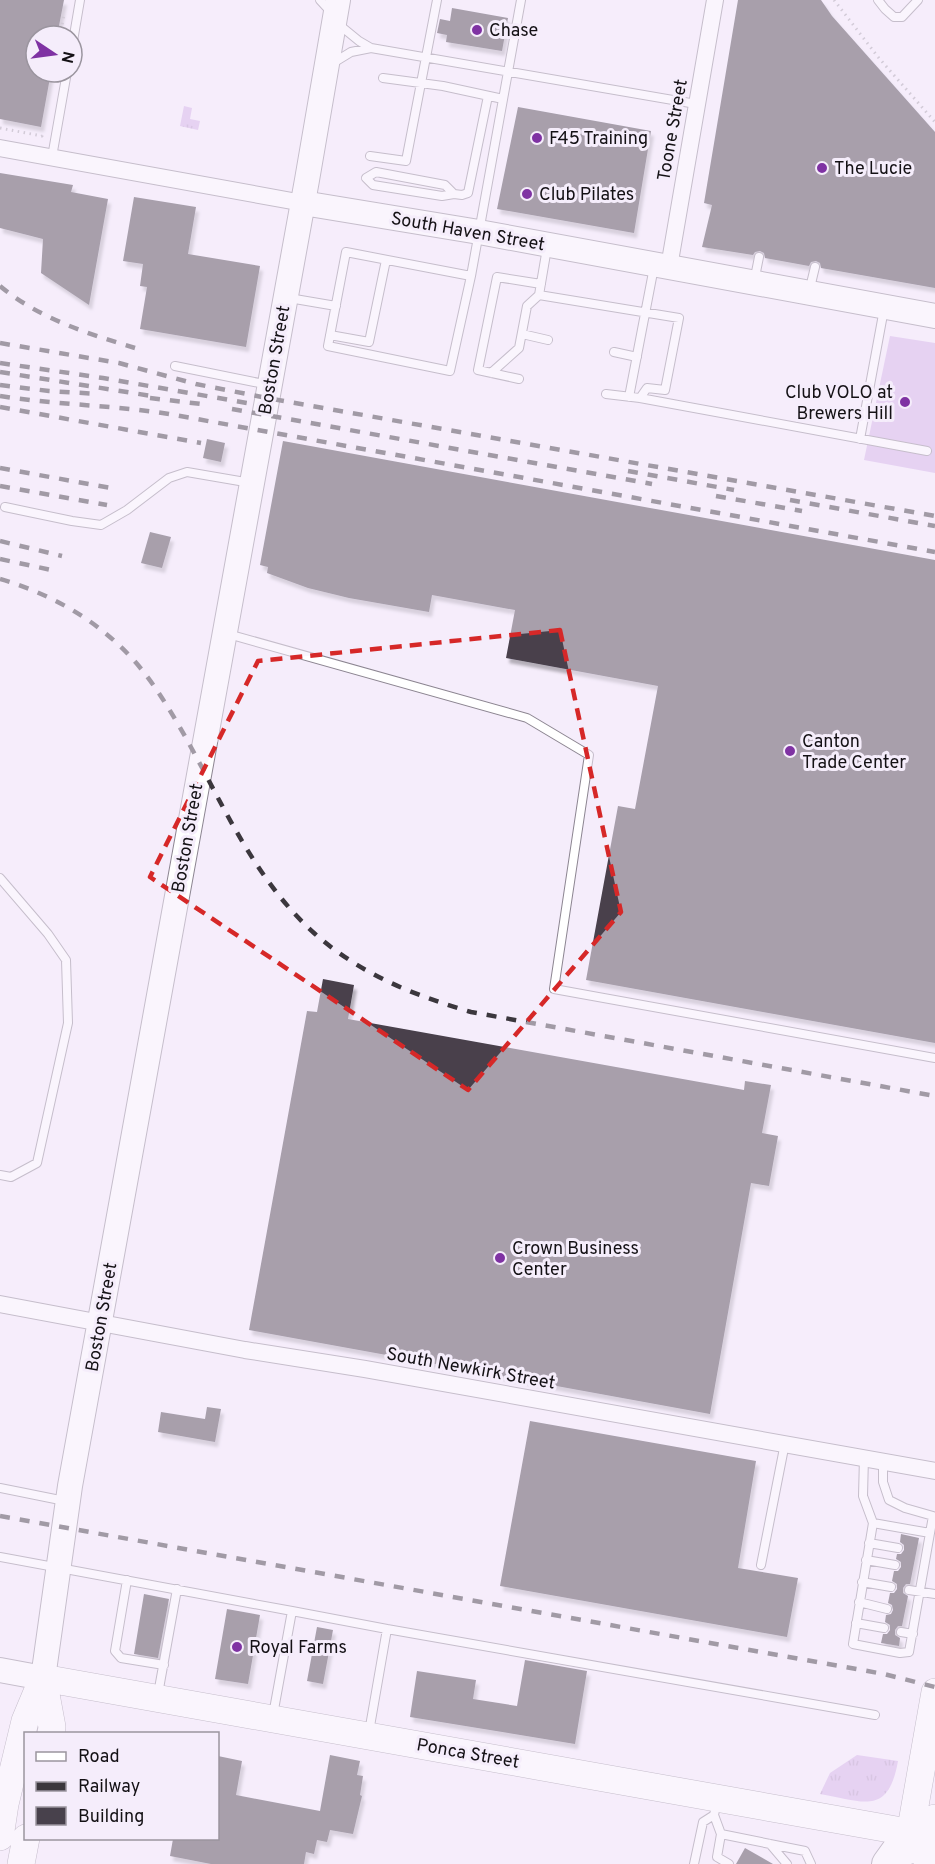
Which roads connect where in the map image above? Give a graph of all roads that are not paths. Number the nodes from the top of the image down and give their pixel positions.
1 (80, 0) edge
2 (437, 0) edge
3 (521, 0) edge
4 (715, 0) edge
5 (879, 0) edge
6 (918, 0) edge
7 (332, 9) edge
8 (76, 24) edge
9 (371, 48) junction
10 (425, 58) junction
11 (327, 67) junction
12 (508, 72) junction
13 (383, 78) dead end
14 (420, 83) junction
15 (65, 84) edge
16 (488, 96) junction
17 (503, 99) junction
18 (696, 104) junction
19 (0, 148) edge
20 (370, 156) dead end
21 (52, 157) junction
22 (454, 194) junction
23 (303, 203) junction
24 (479, 232) junction
25 (548, 245) junction
26 (759, 256) dead end
27 (386, 260) junction
28 (662, 266) junction
29 (814, 267) dead end
30 (471, 276) junction
31 (753, 282) junction
32 (541, 284) junction
33 (809, 293) junction
34 (539, 295) junction
35 (286, 297) junction
36 (336, 306) junction
37 (885, 306) junction
38 (645, 312) junction
39 (935, 316) edge
40 (522, 334) junction
41 (330, 335) junction
42 (548, 340) dead end
43 (614, 352) dead end
44 (637, 357) junction
45 (175, 366) dead end
46 (491, 373) junction
47 (519, 379) dead end
48 (269, 385) junction
49 (606, 394) dead end
50 (629, 397) junction
51 (640, 398) junction
52 (860, 439) junction
53 (927, 451) dead end
54 (251, 483) junction
55 (5, 507) dead end
56 (224, 633) junction
57 (0, 878) edge
58 (935, 1058) edge
59 (0, 1175) edge
60 (0, 1304) edge
61 (100, 1323) junction
62 (785, 1443) junction
63 (864, 1457) junction
64 (883, 1461) junction
65 (935, 1471) edge
66 (0, 1488) edge
67 (68, 1502) junction
68 (873, 1523) junction
69 (930, 1533) junction
70 (869, 1543) junction
71 (898, 1548) dead end
72 (916, 1551) dead end
73 (927, 1553) junction
74 (0, 1557) edge
75 (866, 1560) junction
76 (761, 1565) dead end
77 (895, 1565) dead end
78 (59, 1567) junction
79 (913, 1568) dead end
80 (924, 1570) junction
81 (127, 1580) junction
82 (862, 1582) junction
83 (891, 1587) dead end
84 (177, 1589) junction
85 (909, 1590) dead end
86 (921, 1592) junction
87 (935, 1594) edge
88 (859, 1602) junction
89 (887, 1609) dead end
90 (292, 1611) junction
91 (905, 1613) dead end
92 (916, 1616) junction
93 (856, 1623) junction
94 (884, 1628) dead end
95 (387, 1629) junction
96 (901, 1632) dead end
97 (913, 1634) junction
98 (164, 1665) junction
99 (0, 1670) edge
100 (43, 1678) junction
101 (935, 1692) edge
102 (158, 1698) junction
103 (875, 1716) dead end
104 (272, 1718) junction
105 (932, 1731) edge
106 (51, 1732) edge
107 (368, 1736) junction
108 (3, 1804) edge
109 (716, 1807) junction
110 (928, 1831) edge
111 (721, 1834) junction
112 (0, 1837) edge
113 (26, 1840) edge
114 (770, 1844) junction
115 (21, 1864) edge
116 (694, 1864) edge
117 (729, 1864) edge
118 (787, 1864) edge
119 (811, 1864) edge
120 (887, 1864) edge
121 (904, 1864) edge
122 (927, 1864) edge

1 - 8 lane
2 - 10 lane
3 - 12 lane
4 - 18 street, Toone Street
5 - 6 lane
7 - 9 lane
7 - 11 main road, Boston Street
9 - 10 lane
9 - 11 lane
10 - 12 lane
10 - 14 lane
11 - 23 main road, Boston Street
12 - 17 lane
12 - 18 lane
13 - 14 lane
14 - 16 lane
14 - 20 lane
15 - 21 lane
16 - 17 lane
16 - 22 lane
17 - 24 lane
18 - 28 street, Toone Street
19 - 21 street, South Haven Street
21 - 23 street, South Haven Street
22 - 22 lane
23 - 24 main road, South Haven Street
23 - 35 main road, Boston Street
24 - 25 main road, South Haven Street
24 - 30 lane
25 - 28 main road, South Haven Street
25 - 32 lane
26 - 31 lane
27 - 30 lane
27 - 36 lane
27 - 41 lane
28 - 31 main road, South Haven Street
28 - 38 lane
29 - 33 lane
30 - 41 lane
31 - 33 main road, South Haven Street
32 - 34 lane
32 - 46 lane
33 - 37 main road, South Haven Street
34 - 38 lane
34 - 40 lane
35 - 36 lane
35 - 48 main road, Boston Street
36 - 41 lane
37 - 39 main road, South Haven Street
37 - 52 lane
38 - 44 lane
38 - 51 lane
40 - 42 lane
40 - 46 lane
43 - 44 lane
44 - 50 lane
45 - 48 lane
46 - 47 lane
48 - 54 main road, Boston Street
49 - 50 lane
50 - 51 lane
51 - 52 lane
52 - 53 lane
54 - 55 lane
54 - 56 main road, Boston Street
56 - 58 lane
56 - 61 main road, Boston Street
57 - 59 lane
60 - 61 street, South Newkirk Street
61 - 62 street, South Newkirk Street
61 - 67 main road, Boston Street
62 - 63 street, South Newkirk Street
62 - 76 lane
63 - 64 street, South Newkirk Street
63 - 68 lane
64 - 65 street, South Newkirk Street
64 - 69 lane
66 - 67 lane
67 - 78 main road, Boston Street
68 - 69 lane
68 - 70 lane
69 - 73 lane
70 - 71 lane
70 - 75 lane
72 - 73 lane
73 - 80 lane
74 - 78 lane
75 - 77 lane
75 - 82 lane
78 - 81 lane
78 - 100 main road, Boston Street
79 - 80 lane
80 - 86 lane
81 - 84 lane
81 - 98 lane
82 - 83 lane
82 - 88 lane
84 - 90 lane
84 - 98 lane
85 - 86 lane
86 - 87 lane
86 - 92 lane
88 - 89 lane
88 - 93 lane
90 - 95 lane
90 - 104 lane
91 - 92 lane
92 - 97 lane
93 - 94 lane
93 - 97 lane
95 - 103 lane
95 - 107 lane
96 - 97 lane
98 - 102 lane
99 - 100 main road, Ponca Street
100 - 102 main road, Ponca Street
100 - 106 main road
100 - 108 main road
101 - 105 main road
102 - 104 main road, Ponca Street
104 - 107 main road, Ponca Street
105 - 110 main road
107 - 109 main road, Ponca Street
108 - 112 main road
109 - 110 main road, Ponca Street
109 - 111 lane
109 - 116 lane
110 - 120 highway
110 - 121 main road
110 - 122 main road
111 - 114 lane
111 - 117 lane
113 - 115 main road
114 - 118 lane
114 - 119 lane

